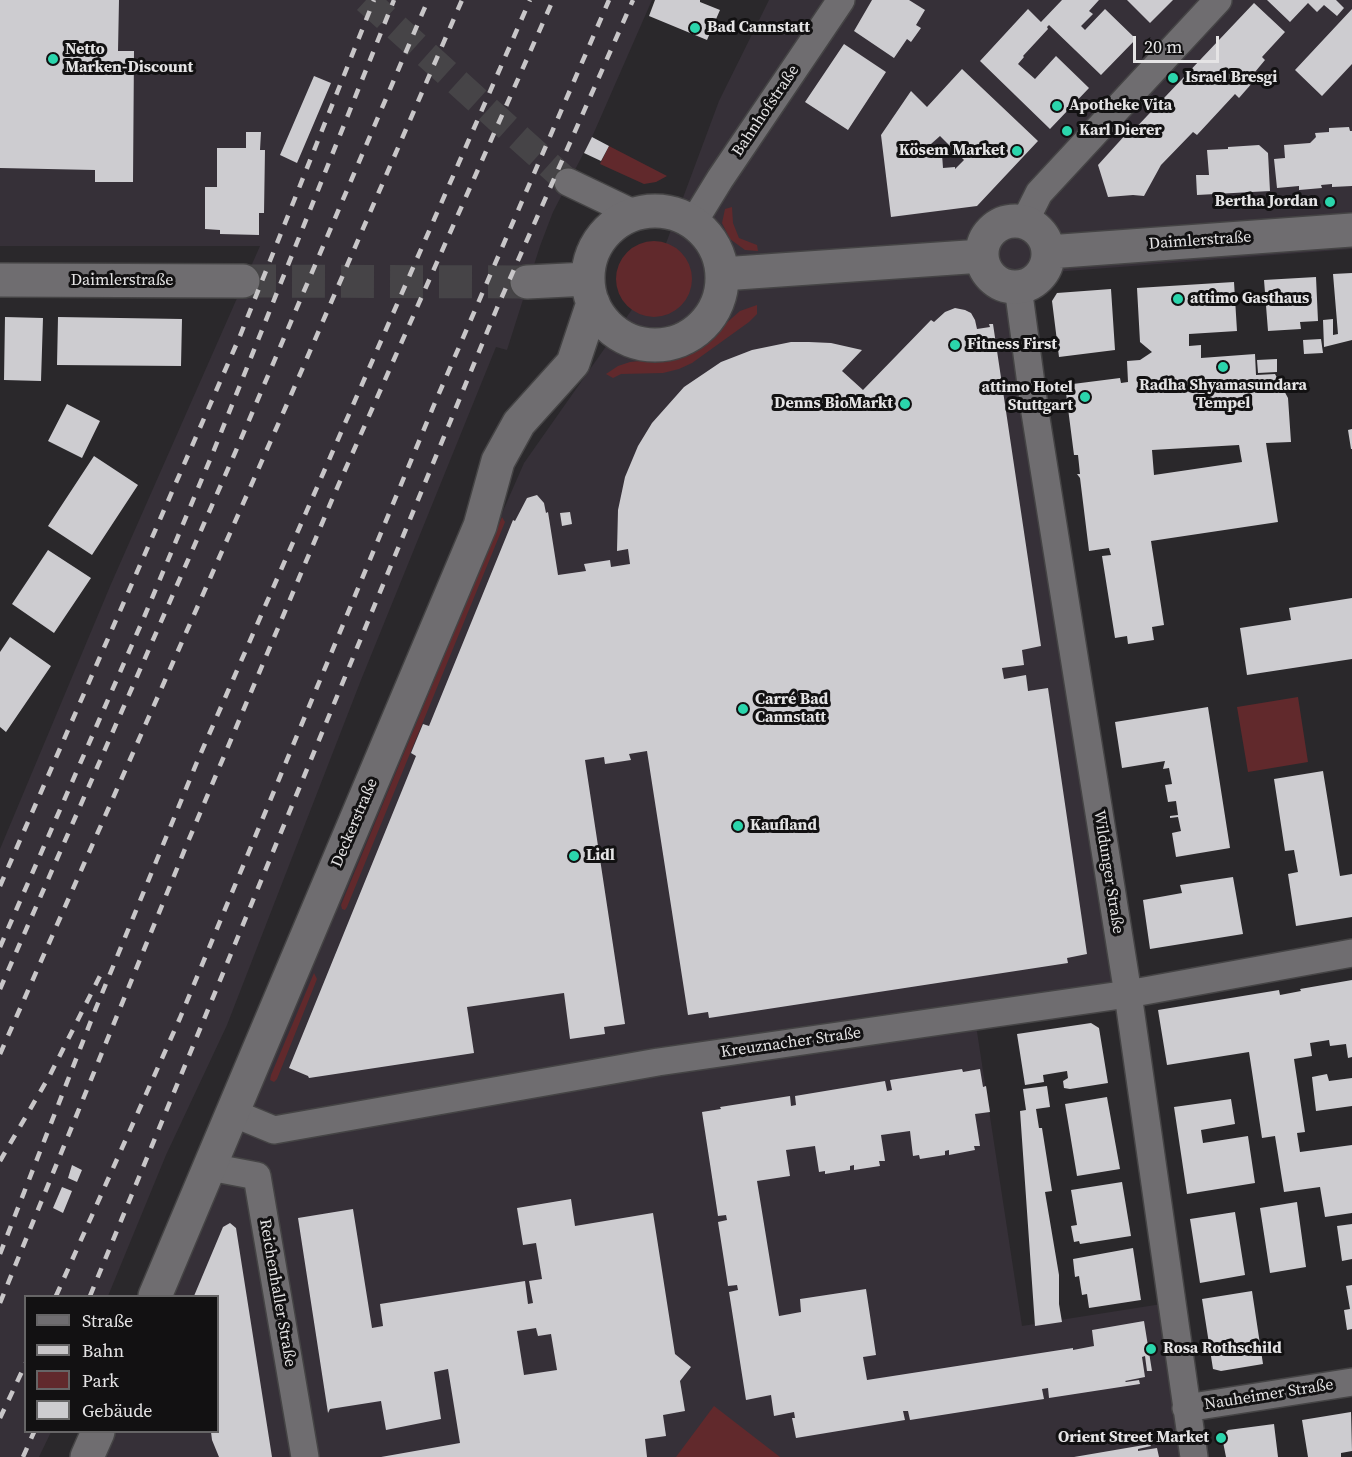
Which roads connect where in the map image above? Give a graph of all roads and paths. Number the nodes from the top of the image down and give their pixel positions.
1 (840, 0) edge
2 (1218, 0) edge
3 (567, 182) tunnel mouth
4 (635, 214) junction
5 (693, 223) junction
6 (1024, 223) junction
7 (1352, 230) edge
8 (1048, 252) junction
9 (982, 256) junction
10 (722, 274) junction
11 (0, 280) edge
12 (243, 281) tunnel mouth
13 (527, 282) tunnel mouth
14 (1018, 287) junction
15 (590, 291) junction
16 (640, 344) junction
17 (573, 363) junction
18 (1352, 954) edge
19 (1128, 994) junction
20 (233, 1113) junction
21 (210, 1167) junction
22 (155, 1295) edge
23 (1352, 1382) edge
24 (1186, 1408) junction
25 (97, 1433) edge
26 (87, 1457) edge
27 (305, 1457) edge
28 (1194, 1457) edge

1 - 5 street, Bahnhofstraße
2 - 6 street
3 - 4 street
4 - 5 street
4 - 15 street
5 - 10 street
6 - 8 street
6 - 9 street
7 - 8 street, Daimlerstraße
8 - 14 street
9 - 10 street
9 - 14 street
10 - 16 street
11 - 12 street, Daimlerstraße
13 - 15 street
14 - 19 street, Wildunger Straße
15 - 16 street
15 - 17 street, Deckerstraße
16 - 17 street
17 - 20 street, Deckerstraße
18 - 19 street, Kreuznacher Straße
19 - 20 street, Kreuznacher Straße
19 - 24 street, Wildunger Straße
20 - 21 street, Deckerstraße
21 - 22 street, Deckerstraße
21 - 27 street, Reichenhaller Straße
23 - 24 street, Nauheimer Straße
24 - 28 street, Wildunger Straße
25 - 26 street

